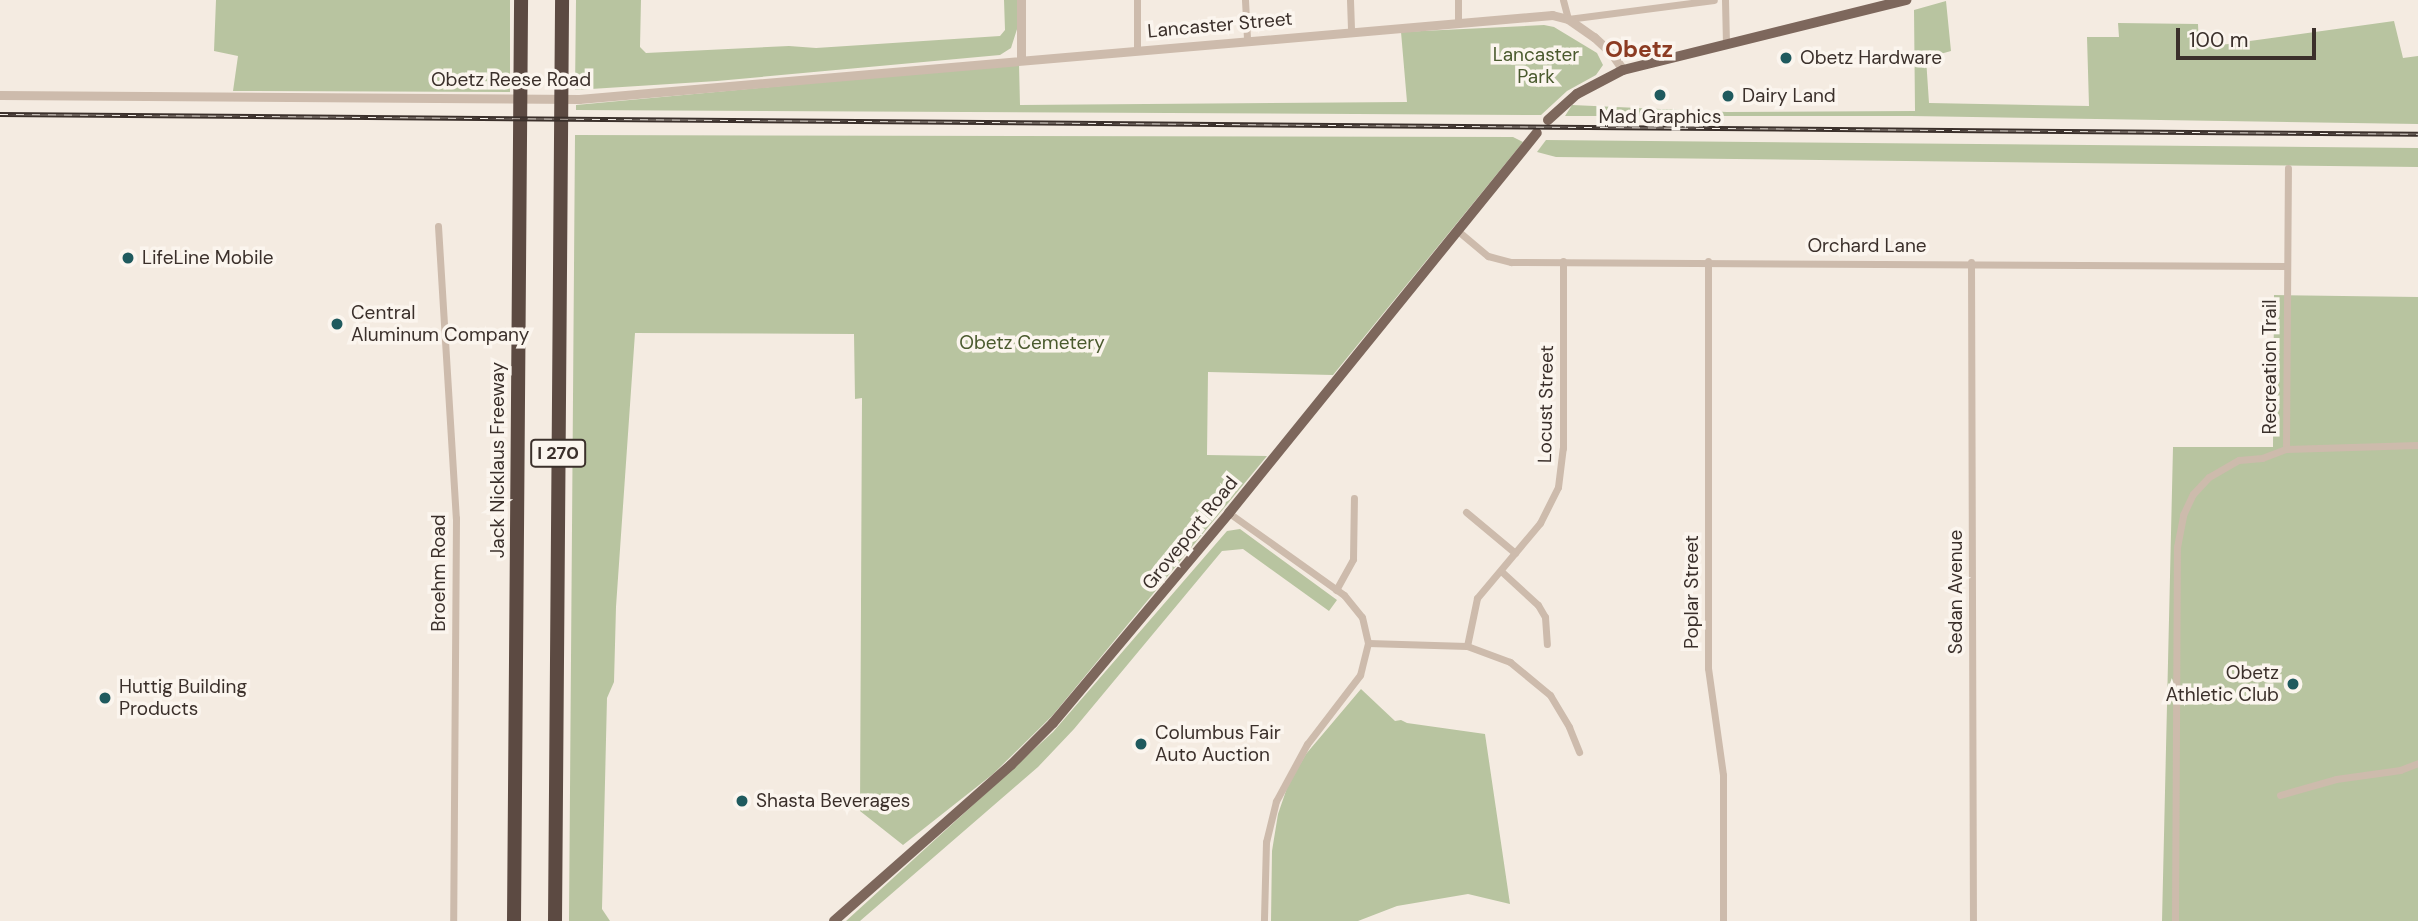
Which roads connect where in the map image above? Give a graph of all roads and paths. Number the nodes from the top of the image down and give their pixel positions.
1 (521, 0) edge
2 (562, 0) edge
3 (1021, 0) edge
4 (1137, 0) edge
5 (1245, 0) edge
6 (1350, 0) edge
7 (1458, 0) edge
8 (1563, 0) edge
9 (1714, 0) edge
10 (1725, 0) edge
11 (1906, 0) edge
12 (1568, 19) junction
13 (1458, 22) junction
14 (1351, 31) junction
15 (1247, 39) junction
16 (1726, 44) junction
17 (1137, 50) junction
18 (1021, 59) junction
19 (1623, 70) junction
20 (0, 95) edge
21 (1548, 120) dead end
22 (1537, 134) dead end
23 (2288, 169) dead end
24 (438, 226) dead end
25 (1458, 231) junction
26 (1563, 261) junction
27 (1707, 261) junction
28 (1971, 262) junction
29 (2286, 266) junction
30 (2418, 445) edge
31 (2286, 449) junction
32 (1354, 498) dead end
33 (1466, 512) dead end
34 (1229, 513) junction
35 (1515, 553) junction
36 (1501, 570) junction
37 (1336, 590) junction
38 (1368, 643) junction
39 (1547, 644) dead end
40 (1467, 646) junction
41 (1579, 752) dead end
42 (2418, 763) edge
43 (2280, 795) dead end
44 (453, 921) edge
45 (514, 921) edge
46 (555, 921) edge
47 (834, 921) edge
48 (1264, 921) edge
49 (1723, 921) edge
50 (1973, 921) edge
51 (2175, 921) edge

1 - 45 highway, Jack Nicklaus Freeway / I 270
2 - 46 highway, I 270
3 - 18 street
4 - 17 street
5 - 15 street
6 - 14 street
7 - 13 street
8 - 12 street
9 - 12 street, Lancaster Street
10 - 16 street
11 - 16 main road
12 - 13 street, Lancaster Street
12 - 19 street
13 - 14 street, Lancaster Street
14 - 15 street, Lancaster Street
15 - 17 street, Lancaster Street
16 - 19 main road
17 - 18 street, Lancaster Street
18 - 20 street, Obetz Reese Road
19 - 21 main road
22 - 25 main road, Groveport Road
23 - 29 street, Recreation Trail
24 - 44 street, Broehm Road
25 - 26 street, Orchard Lane
25 - 34 main road, Groveport Road
26 - 27 street, Orchard Lane
26 - 35 street, Locust Street
27 - 28 street, Orchard Lane
27 - 49 street, Poplar Street
28 - 29 street, Orchard Lane
28 - 50 street, Sedan Avenue
29 - 31 street, Recreation Trail
30 - 31 street
31 - 51 street, Recreation Trail
32 - 37 street
33 - 35 street
34 - 37 street
34 - 47 main road, Groveport Road
35 - 36 street, Locust Street
36 - 39 street
36 - 40 street, Locust Street
37 - 38 street
38 - 40 street
38 - 48 street
40 - 41 street
42 - 43 street

